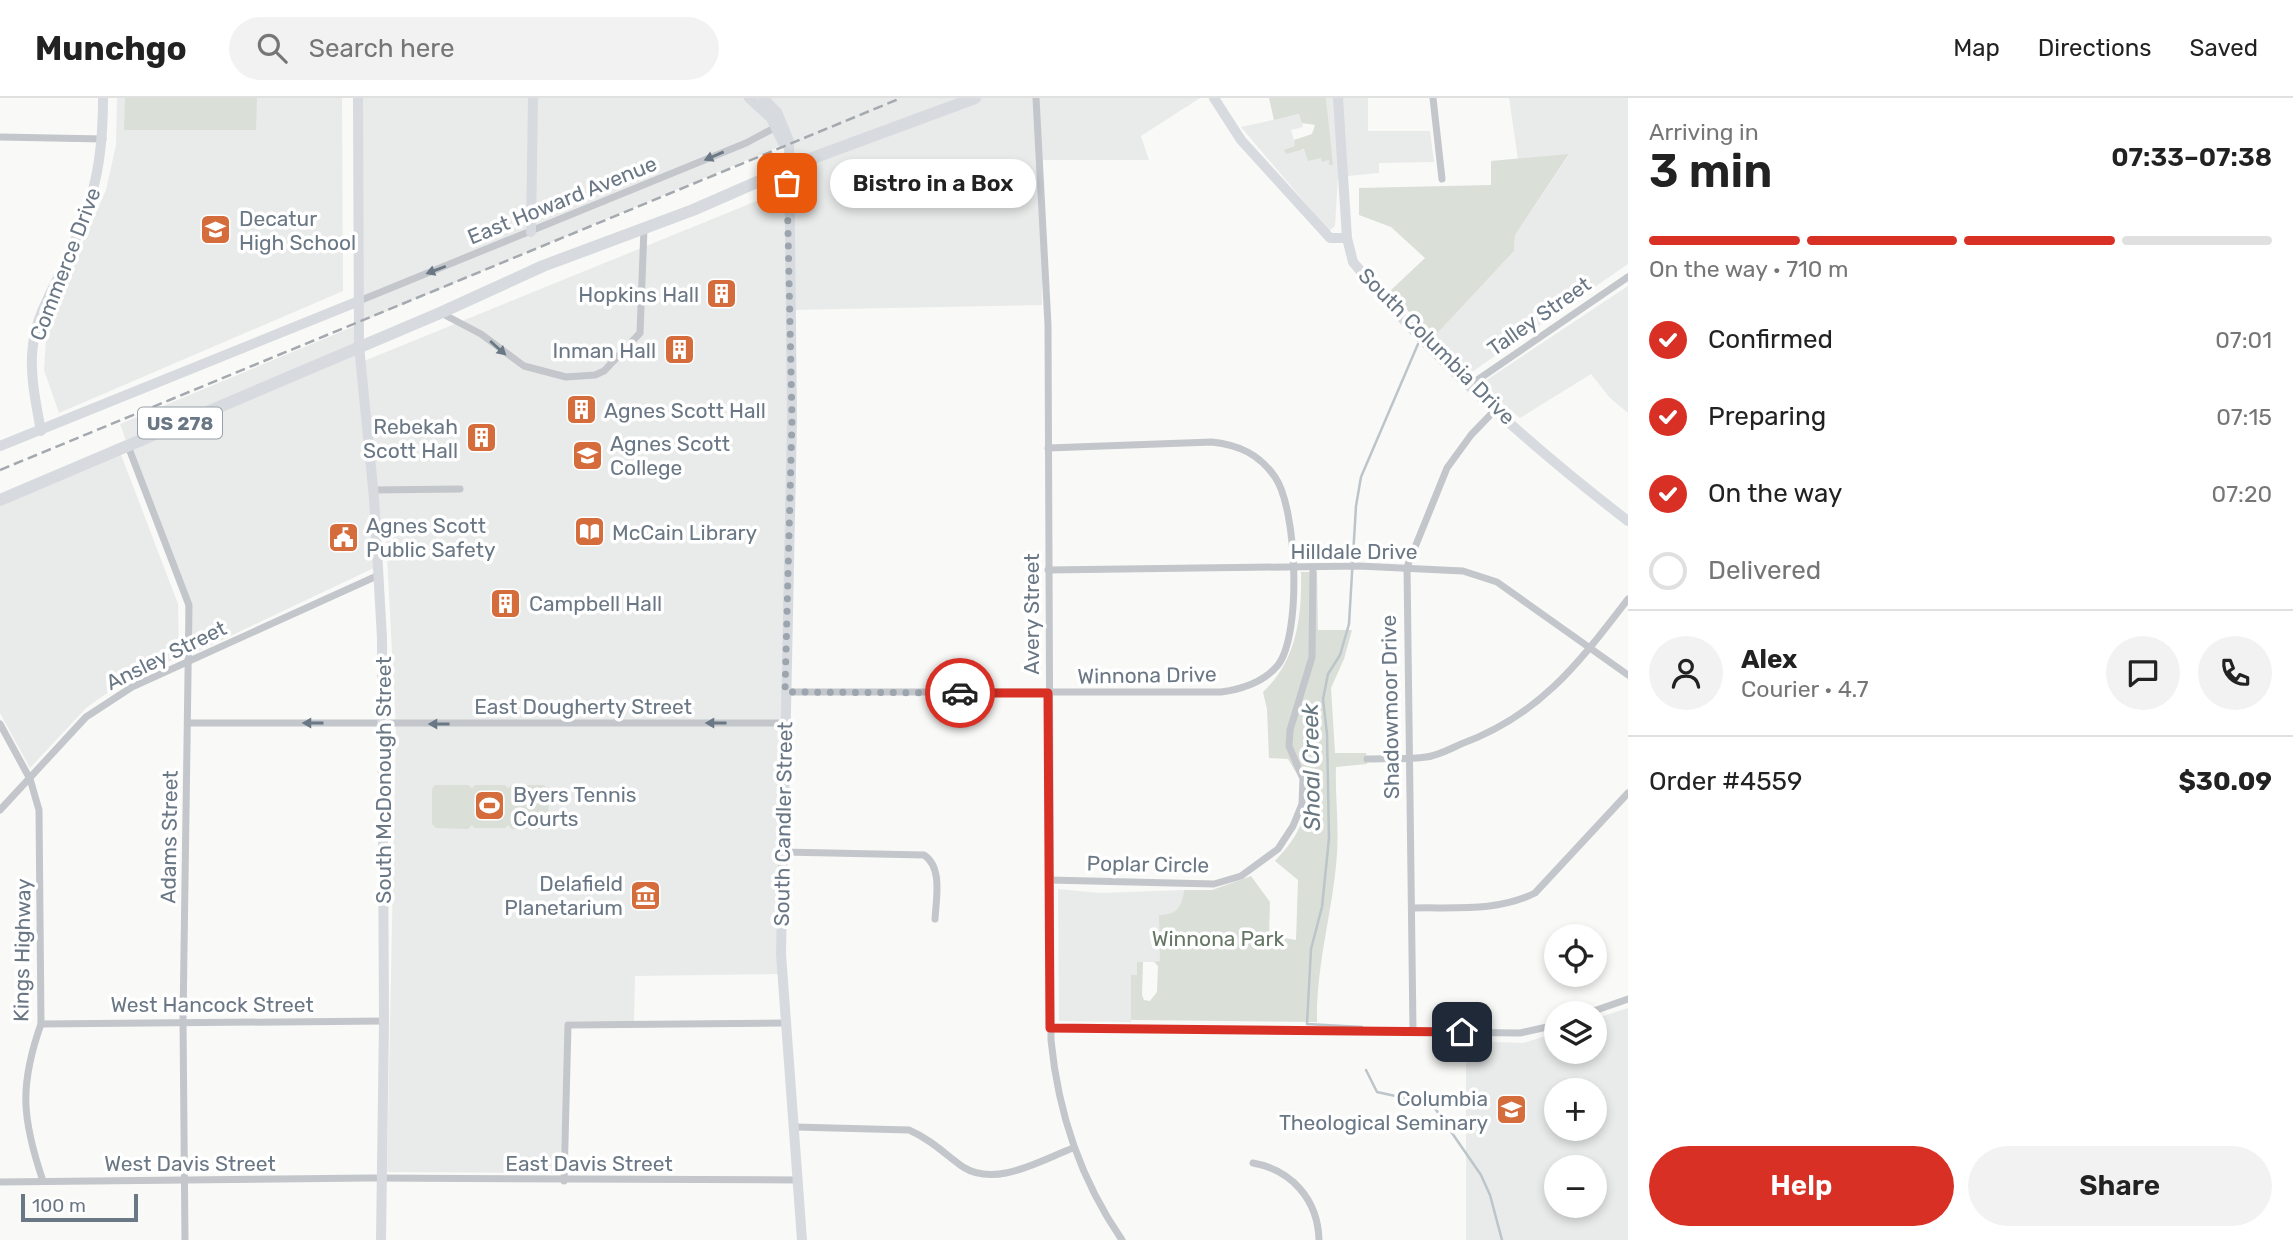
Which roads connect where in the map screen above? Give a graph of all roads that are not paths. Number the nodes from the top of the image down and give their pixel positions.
1 (103, 98) edge
2 (358, 98) edge
3 (533, 98) edge
4 (749, 98) edge
5 (764, 98) edge
6 (975, 98) edge
7 (1036, 98) edge
8 (1214, 98) edge
9 (1338, 98) edge
10 (1433, 98) edge
11 (774, 122) junction
12 (0, 137) edge
13 (103, 139) junction
14 (787, 145) junction
15 (787, 170) junction
16 (1442, 179) dead end
17 (644, 228) junction
18 (531, 232) junction
19 (1346, 238) junction
20 (1628, 277) edge
21 (359, 301) junction
22 (440, 313) junction
23 (359, 346) junction
24 (1470, 385) junction
25 (1497, 408) junction
26 (41, 430) junction
27 (0, 446) edge
28 (128, 446) junction
29 (1048, 448) junction
30 (460, 489) dead end
31 (373, 490) junction
32 (0, 500) edge
33 (1628, 521) edge
34 (1407, 566) junction
35 (1313, 568) junction
36 (1293, 569) junction
37 (1048, 570) junction
38 (379, 575) junction
39 (1628, 600) edge
40 (1590, 649) junction
41 (189, 661) junction
42 (1628, 675) edge
43 (785, 692) junction
44 (1048, 693) junction
45 (189, 723) junction
46 (381, 723) junction
47 (784, 723) junction
48 (0, 724) edge
49 (1408, 757) junction
50 (1367, 760) dead end
51 (30, 779) junction
52 (1628, 793) edge
53 (0, 810) edge
54 (783, 852) junction
55 (1049, 880) junction
56 (1413, 908) junction
57 (935, 919) dead end
58 (1628, 999) edge
59 (1607, 1006) edge
60 (183, 1021) junction
61 (384, 1021) junction
62 (784, 1023) junction
63 (41, 1024) junction
64 (1544, 1027) edge
65 (1050, 1028) junction
66 (1413, 1031) junction
67 (795, 1127) junction
68 (1073, 1148) junction
69 (1253, 1163) dead end
70 (381, 1179) junction
71 (798, 1180) junction
72 (43, 1181) junction
73 (185, 1181) junction
74 (564, 1181) junction
75 (0, 1182) edge
76 (185, 1240) edge
77 (381, 1240) edge
78 (802, 1240) edge
79 (1122, 1240) edge
80 (1319, 1240) edge

1 - 13 main road, Commerce Drive
2 - 21 main road, South McDonough Street
3 - 18 main road
4 - 11 main road
5 - 14 main road
6 - 15 main road, US 278
7 - 29 street, Avery Street
8 - 19 main road
9 - 19 main road
10 - 16 street
11 - 14 main road
11 -> 18 street, East Howard Avenue
12 - 13 street
13 - 26 main road, Commerce Drive
14 - 15 main road, South Candler Street
15 - 17 main road, US 278
15 - 43 main road, South Candler Street
17 - 22 main road, US 278
22 -> 17 street
18 -> 21 street, East Howard Avenue
19 - 24 main road, South Columbia Drive
20 - 24 street, Talley Street
21 - 23 main road, South McDonough Street
21 - 26 main road
22 - 23 main road, US 278
23 - 28 main road, US 278
23 - 31 main road, South McDonough Street
24 - 25 main road, South Columbia Drive
25 - 33 main road, South Columbia Drive
25 - 34 street, Shadowmoor Drive
26 - 27 main road
28 - 32 main road, US 278
28 - 41 street, Adams Street
29 - 36 street, Winnona Drive
29 - 37 street, Avery Street
30 - 31 street
31 - 38 main road, South McDonough Street
34 - 35 street, Hilldale Drive
34 - 40 street, Hilldale Drive
34 - 49 street, Shadowmoor Drive
35 - 36 street, Hilldale Drive
35 - 55 street, Poplar Circle
36 - 37 street, Hilldale Drive
36 - 44 street, Winnona Drive
37 - 44 street, Avery Street
38 - 41 street, Ansley Street
38 - 46 main road, South McDonough Street
39 - 40 street
40 - 42 street, Hilldale Drive
40 - 49 street
41 - 45 street, Adams Street
41 - 51 street, Ansley Street
43 - 44 street, Winnona Drive
43 - 47 main road, South Candler Street
44 - 55 street, Avery Street
46 -> 45 street, East Dougherty Street
45 - 60 street, Adams Street
47 -> 46 street, East Dougherty Street
46 - 61 main road, South McDonough Street
47 - 54 main road, South Candler Street
48 - 51 street, Kings Highway
49 - 50 street
49 - 56 street, Shadowmoor Drive
51 - 53 street, Ansley Street
51 - 63 street, Kings Highway
52 - 56 street
54 - 57 street
54 - 62 main road, South Candler Street
55 - 65 street, Avery Street
56 - 66 street, Shadowmoor Drive
58 - 59 street
60 - 61 street, West Hancock Street
60 - 63 street, West Hancock Street
60 - 73 street, Adams Street
61 - 70 main road, South McDonough Street
62 - 67 main road, South Candler Street
62 - 74 street
63 - 72 street, Kings Highway
64 - 66 street
65 - 66 street
65 - 68 street, Avery Street
67 - 68 street
67 - 71 main road, South Candler Street
68 - 79 street, Avery Street
69 - 80 street
70 - 73 street, West Davis Street
70 - 74 street, East Davis Street
70 - 77 main road, South McDonough Street
71 - 74 street, East Davis Street
71 - 78 main road, South Candler Street
72 - 73 street, West Davis Street
72 - 75 street, West Davis Street
73 - 76 street, Adams Street

